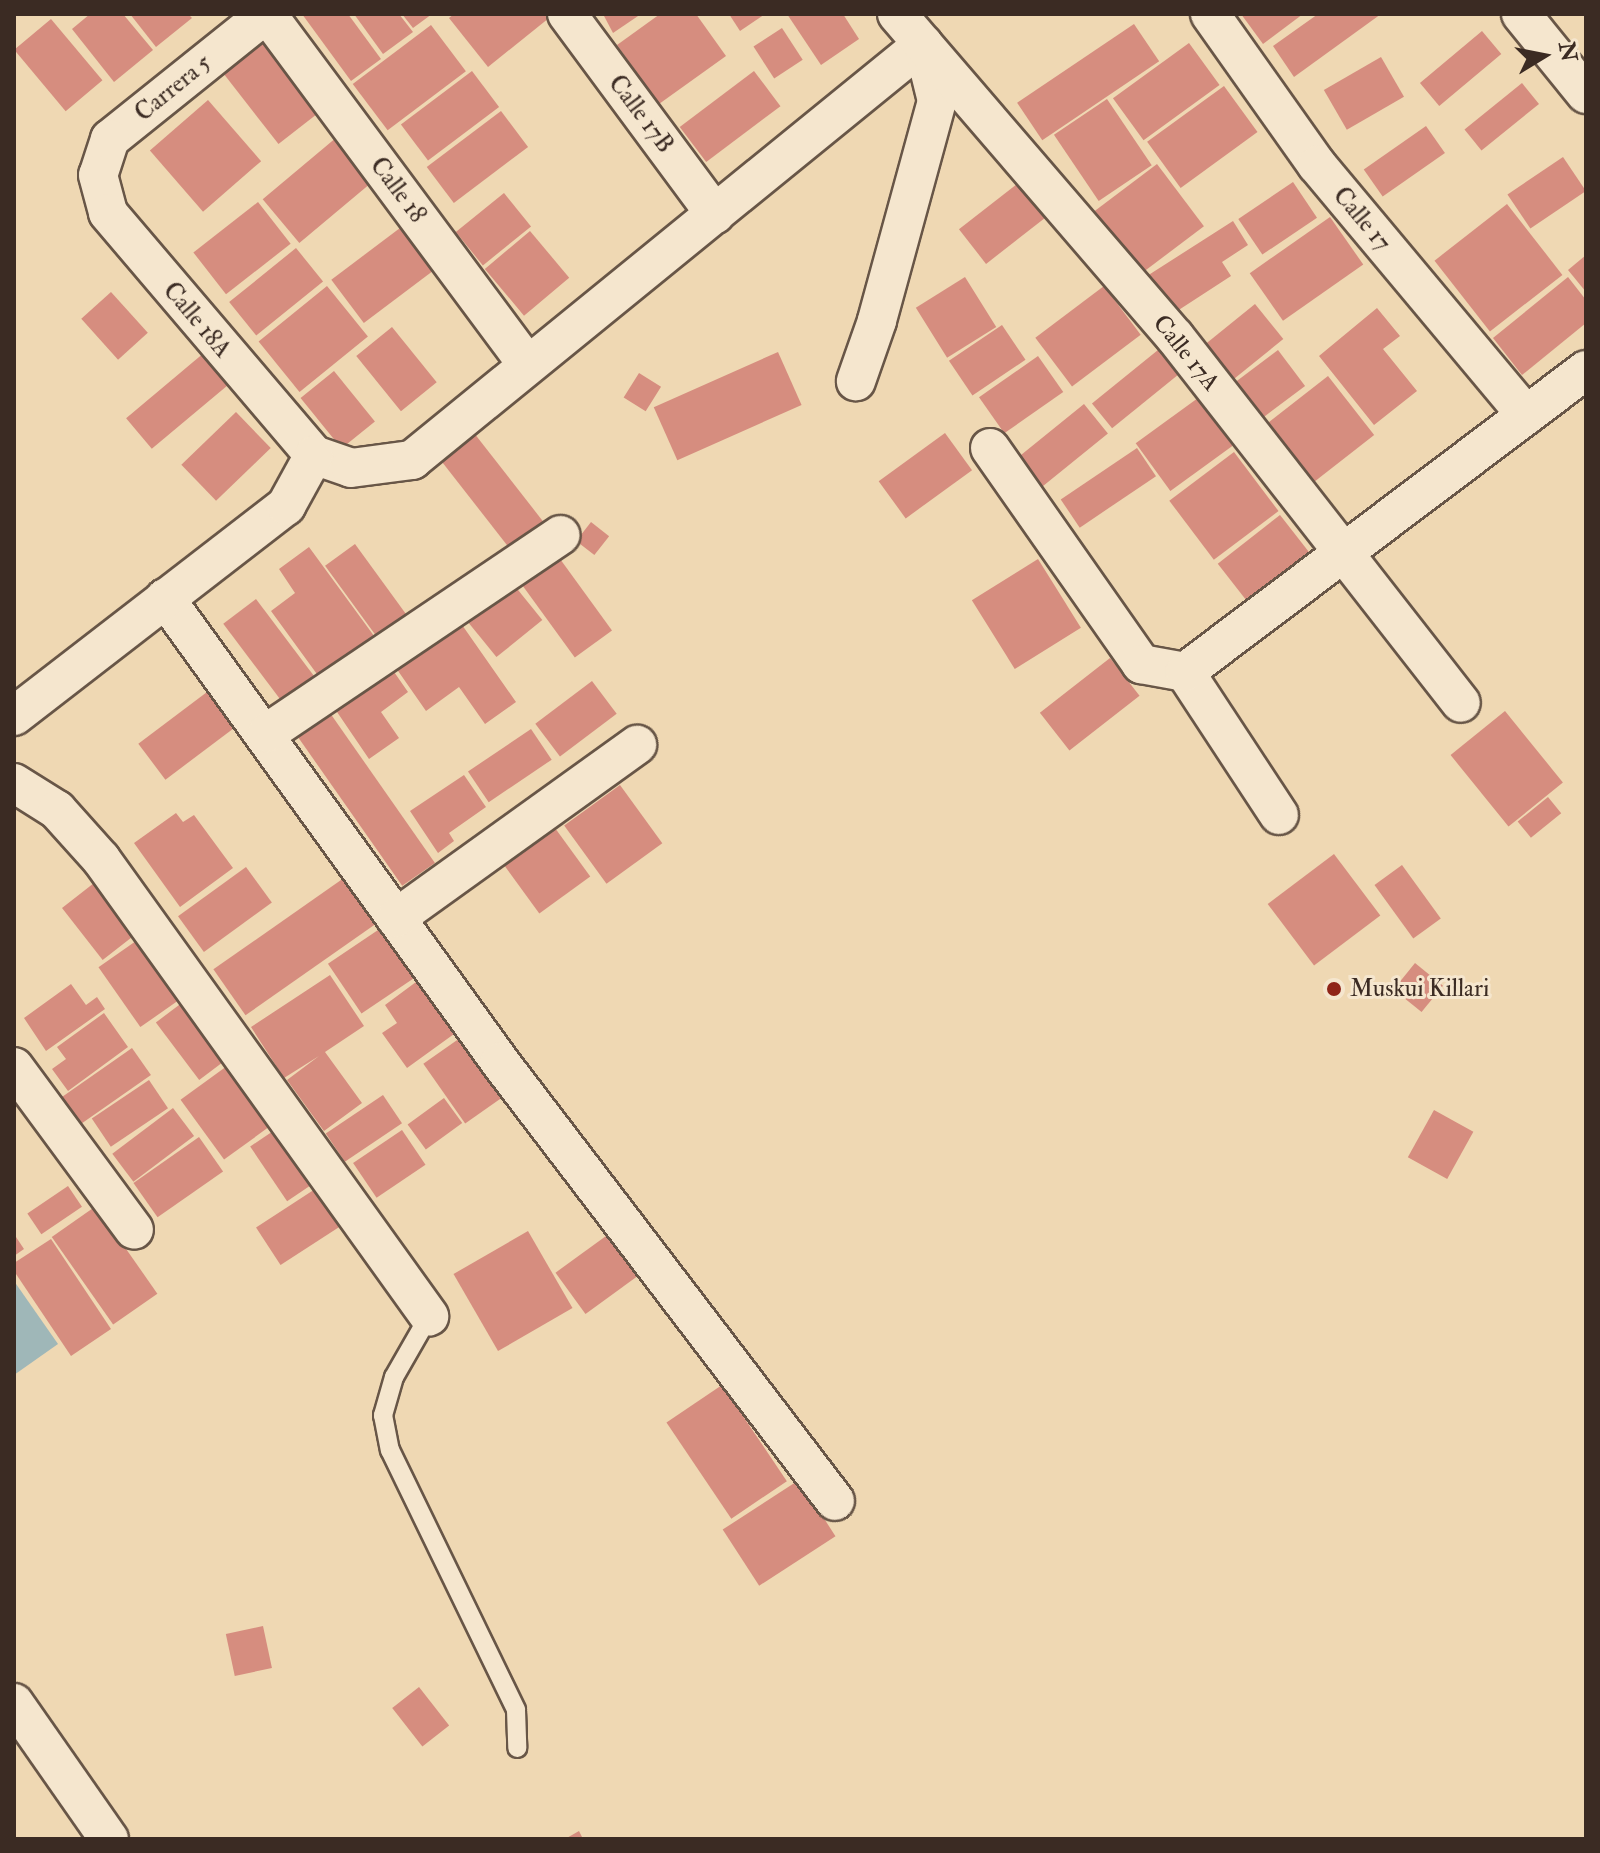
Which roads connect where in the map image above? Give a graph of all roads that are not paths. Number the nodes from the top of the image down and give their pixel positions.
1 (266, 14) edge
2 (567, 14) edge
3 (897, 14) edge
4 (1210, 14) edge
5 (1521, 14) edge
6 (923, 44) junction
7 (1586, 94) edge
8 (98, 175) joint
9 (715, 214) junction
10 (528, 365) junction
11 (1586, 370) edge
12 (856, 381) dead end
13 (1526, 415) junction
14 (990, 448) dead end
15 (314, 455) junction
16 (560, 535) dead end
17 (1343, 553) junction
18 (165, 598) junction
19 (1185, 672) junction
20 (1461, 703) dead end
21 (14, 716) edge
22 (267, 733) junction
23 (637, 745) dead end
24 (14, 783) edge
25 (1279, 815) dead end
26 (396, 918) junction
27 (14, 1067) edge
28 (134, 1230) dead end
29 (429, 1316) joint
30 (835, 1501) dead end
31 (14, 1703) edge
32 (517, 1748) dead end
33 (109, 1839) edge

1 - 8 street, Carrera 5
1 - 10 street, Calle 18
2 - 9 street, Calle 17B
3 - 6 street, Calle 17A
4 - 13 street, Calle 17
5 - 7 street
6 - 9 street
6 - 12 street
6 - 17 street, Calle 17A
8 - 15 street, Calle 18A
9 - 10 street
10 - 15 street
11 - 13 street
13 - 17 street
14 - 19 street
15 - 18 street
16 - 22 street
17 - 19 street
17 - 20 street, Calle 17A
18 - 21 street
18 - 22 street
19 - 25 street
22 - 26 street
23 - 26 street
24 - 29 street
26 - 30 street
27 - 28 street
29 - 32 lane
31 - 33 street

